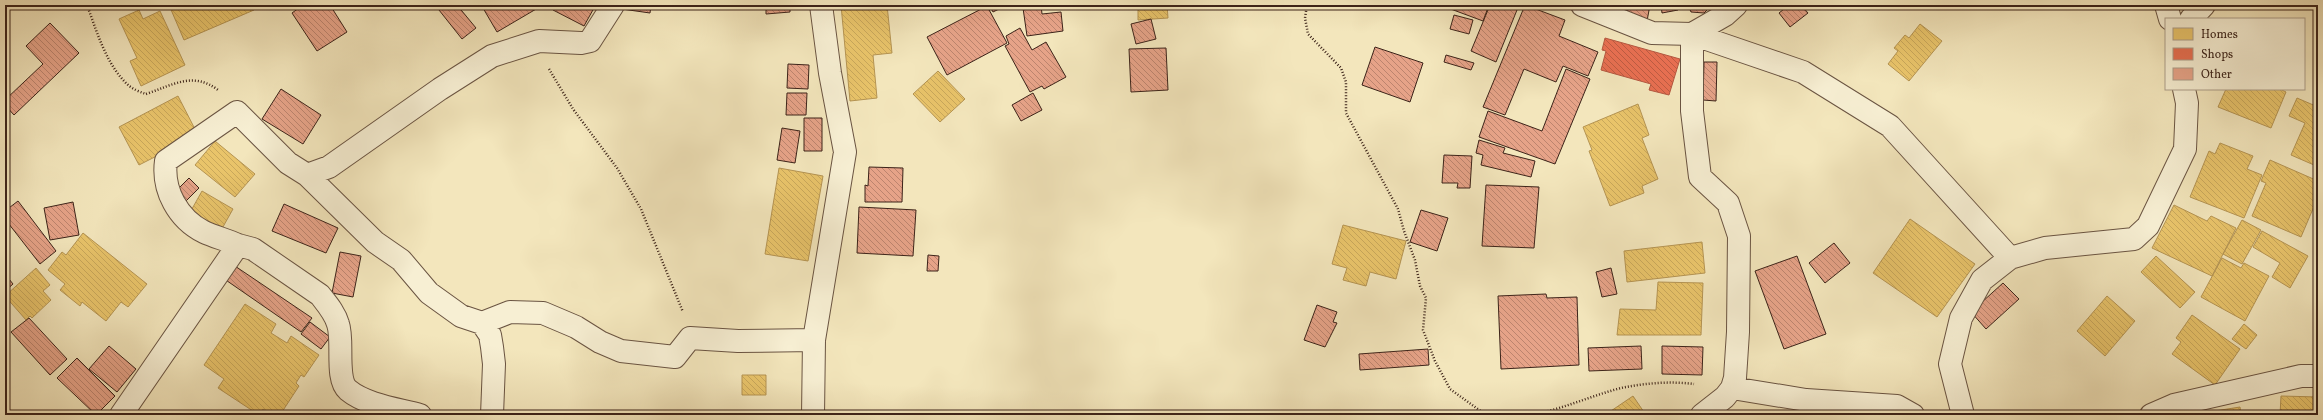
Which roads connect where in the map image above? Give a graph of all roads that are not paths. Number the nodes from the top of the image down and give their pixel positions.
1 (613, 5) edge
2 (821, 5) edge
3 (1582, 5) edge
4 (1736, 5) edge
5 (2166, 5) edge
6 (2204, 5) edge
7 (2170, 18) edge
8 (2192, 18) edge
9 (1692, 34) junction
10 (2184, 90) edge
11 (307, 175) junction
12 (238, 245) junction
13 (2010, 258) junction
14 (482, 323) junction
15 (814, 340) junction
16 (2318, 376) edge
17 (1732, 388) junction
18 (2177, 410) edge
19 (121, 415) edge
20 (420, 415) edge
21 (492, 415) edge
22 (813, 415) edge
23 (1702, 415) edge
24 (1913, 415) edge
25 (1964, 415) edge
26 (2151, 415) edge

1 - 11 street
2 - 15 street
3 - 9 street
4 - 9 street
5 - 7 street
6 - 8 street
9 - 13 street
9 - 17 street
10 - 13 street
11 - 12 street
11 - 14 street
12 - 19 street
12 - 20 street
13 - 25 street
14 - 15 street
14 - 21 street
15 - 22 street
16 - 18 street
17 - 23 street
17 - 24 street
18 - 26 street

